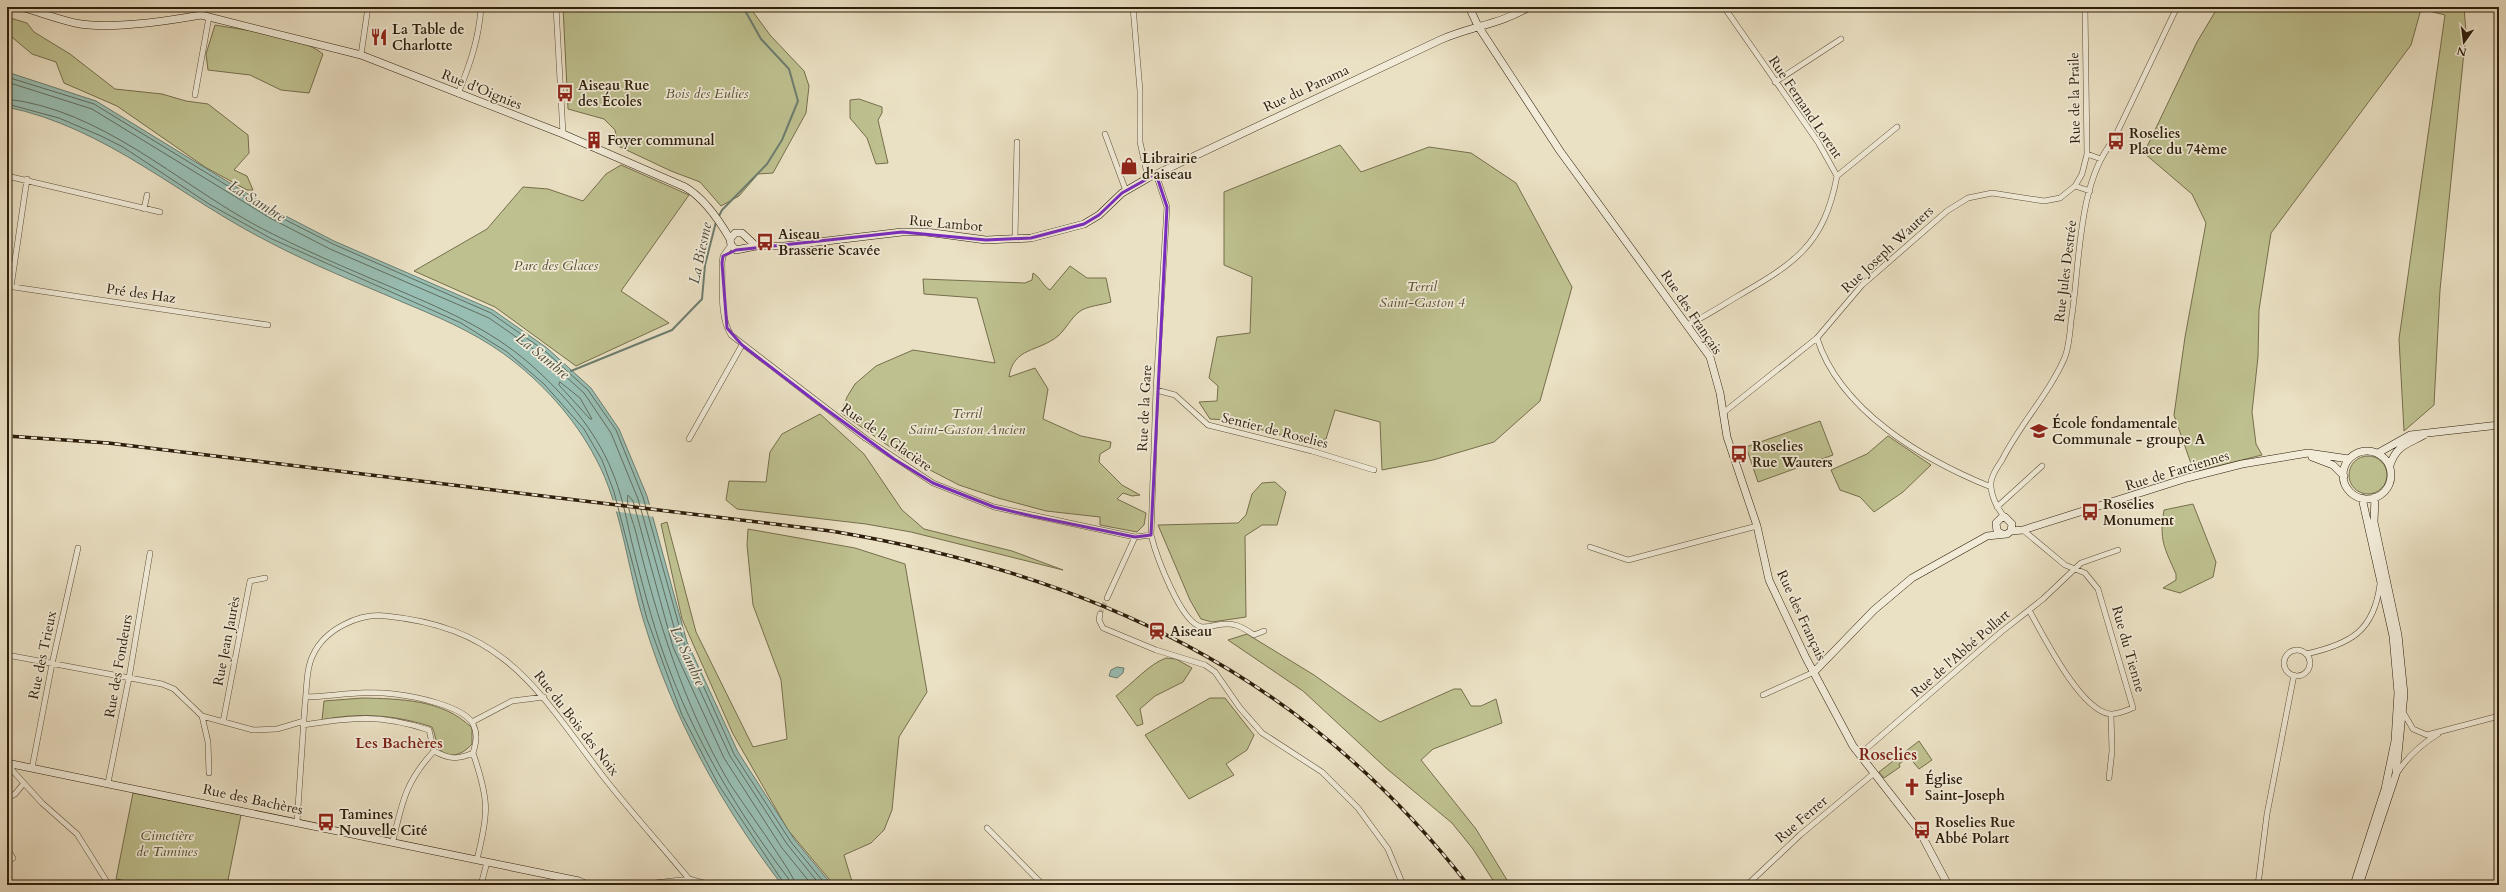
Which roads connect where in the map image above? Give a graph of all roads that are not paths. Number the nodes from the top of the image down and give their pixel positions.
1 (22, 7) edge
2 (368, 7) edge
3 (481, 7) edge
4 (556, 7) edge
5 (1133, 7) edge
6 (1469, 7) edge
7 (1529, 7) edge
8 (1724, 7) edge
9 (2085, 7) edge
10 (2177, 7) edge
11 (209, 16) junction
12 (1478, 26) junction
13 (1841, 39) dead end
14 (361, 54) junction
15 (1775, 82) junction
16 (458, 94) junction
17 (195, 95) dead end
18 (1897, 127) dead end
19 (563, 134) junction
20 (1105, 134) dead end
21 (1017, 142) dead end
22 (2087, 154) junction
23 (2102, 159) junction
24 (1156, 174) junction
25 (7, 176) edge
26 (1837, 176) junction
27 (1148, 178) junction
28 (27, 179) junction
29 (2075, 186) junction
30 (1126, 191) junction
31 (2090, 191) junction
32 (147, 195) dead end
33 (144, 208) junction
34 (160, 212) dead end
35 (747, 238) junction
36 (1015, 239) junction
37 (733, 242) junction
38 (756, 246) junction
39 (744, 248) junction
40 (9, 287) edge
41 (268, 325) dead end
42 (1687, 325) junction
43 (1817, 338) junction
44 (742, 345) junction
45 (1156, 390) junction
46 (1723, 413) junction
47 (2499, 425) edge
48 (2424, 435) junction
49 (689, 439) dead end
50 (2378, 453) junction
51 (2294, 456) junction
52 (2350, 459) junction
53 (2390, 465) junction
54 (2042, 466) dead end
55 (1374, 470) dead end
56 (2344, 476) junction
57 (1991, 487) junction
58 (2375, 497) junction
59 (2362, 498) junction
60 (1998, 509) junction
61 (2005, 517) junction
62 (1997, 523) junction
63 (1757, 526) junction
64 (2012, 528) junction
65 (2024, 530) junction
66 (2002, 534) junction
67 (1151, 535) junction
68 (1987, 536) junction
69 (1135, 537) junction
70 (1590, 547) dead end
71 (78, 548) dead end
72 (2118, 550) dead end
73 (150, 553) dead end
74 (2074, 568) junction
75 (265, 578) dead end
76 (2380, 579) junction
77 (1107, 598) tunnel mouth
78 (2029, 610) junction
79 (1100, 614) dead end
80 (1264, 631) dead end
81 (2306, 654) junction
82 (7, 655) edge
83 (52, 664) junction
84 (1814, 672) junction
85 (2294, 675) junction
86 (129, 678) junction
87 (1763, 695) dead end
88 (306, 697) junction
89 (544, 697) junction
90 (2403, 712) junction
91 (2111, 715) junction
92 (202, 716) junction
93 (2499, 716) edge
94 (224, 722) junction
95 (472, 722) junction
96 (303, 723) junction
97 (2445, 731) junction
98 (434, 751) junction
99 (473, 753) junction
100 (1859, 755) junction
101 (10, 764) edge
102 (32, 768) junction
103 (209, 773) dead end
104 (1873, 774) junction
105 (2396, 774) junction
106 (2109, 778) dead end
107 (24, 783) junction
108 (108, 783) junction
109 (7, 798) edge
110 (297, 822) junction
111 (987, 828) dead end
112 (393, 841) junction
113 (7, 853) edge
114 (477, 859) junction
115 (7, 862) edge
116 (487, 862) junction
117 (688, 879) junction
118 (109, 885) edge
119 (481, 885) edge
120 (587, 885) edge
121 (638, 885) edge
122 (711, 885) edge
123 (1043, 885) edge
124 (1403, 885) edge
125 (1747, 885) edge
126 (1948, 885) edge
127 (2258, 885) edge
128 (2354, 885) edge
129 (2359, 885) edge

1 - 11 street, Rue d'Oignies
2 - 14 street
3 - 16 street
4 - 19 street
5 - 27 street
6 - 12 street, Rue des Français
7 - 12 street, Rue du Panama
8 - 15 street, Rue Fernand Lorent
9 - 22 street, Rue de la Praile
10 - 23 street, Rue Jules Destrée
11 - 14 street, Rue d'Oignies
11 - 17 street
12 - 24 street, Rue du Panama
12 - 42 street, Rue des Français
13 - 15 street
14 - 16 street, Rue d'Oignies
15 - 26 street, Rue Fernand Lorent
16 - 19 street, Rue d'Oignies
18 - 26 street
19 - 37 street, Rue d'Oignies
20 - 30 street
21 - 36 street
22 - 23 street
22 - 29 street, Rue de la Praile
23 - 31 street, Rue Jules Destrée
24 - 27 street, Rue du Panama
24 - 45 street, Rue de la Gare
25 - 28 street
26 - 42 street, Rue Fernand Lorent
27 - 30 street, Rue Lambot
28 - 33 street
28 - 40 street, Pré des Haz
29 - 31 street
29 - 43 street, Rue Joseph Wauters
30 - 36 street, Rue Lambot
31 - 57 street, Rue Jules Destrée
32 - 33 street
33 - 34 street
35 - 37 street, Rue d'Oignies
35 - 38 street
35 - 39 street
36 - 38 street, Rue Lambot
37 - 39 street, Rue Lambot
37 - 44 street, Rue de la Glacière
38 - 39 street, Rue Lambot
40 - 41 street, Pré des Haz
42 - 46 street, Rue des Français
43 - 46 street, Rue Joseph Wauters
43 - 57 street
44 - 49 street
44 - 69 street, Rue de la Glacière
45 - 55 street, Sentier de Roselies
45 - 67 street, Rue de la Gare
46 - 63 street, Rue des Français
47 - 48 street
48 - 50 street
48 - 53 street
50 - 52 street
50 - 53 street
51 - 52 street, Rue de Farciennes
51 - 56 street, Rue de Farciennes
51 - 65 street, Rue de Farciennes
52 - 56 street
53 - 58 street
54 - 60 street
56 - 59 street
57 - 60 street
58 - 59 street
58 - 90 street
59 - 76 street
60 - 61 street
60 - 62 street
61 - 62 street
61 - 64 street
62 - 66 street
62 - 68 street
63 - 70 street
63 - 84 street, Rue des Français
64 - 65 street
64 - 66 street
65 - 74 street, Rue du Tienne
66 - 68 street
67 - 69 street, Rue de la Glacière
67 - 80 street, Rue de la Gare
68 - 84 street
69 - 77 street
71 - 83 street, Rue des Trieux
72 - 74 street
73 - 86 street, Rue des Fondeurs
74 - 78 street, Rue de l'Abbé Pollart
74 - 91 street, Rue du Tienne
75 - 94 street, Rue Jean Jaurès
76 - 81 street
76 - 128 street
78 - 91 street
78 - 100 street, Rue de l'Abbé Pollart
79 - 124 street
81 - 85 street
81 - 85 street
82 - 83 street
83 - 86 street
83 - 102 street, Rue des Trieux
84 - 87 street
84 - 100 street, Rue des Français
85 - 127 street
86 - 92 street
86 - 108 street, Rue des Fondeurs
88 - 89 street, Rue du Bois des Noix
88 - 95 street
88 - 96 street, Rue du Bois des Noix
89 - 95 street
89 - 117 street, Rue du Bois des Noix
90 - 97 street
90 - 105 street
91 - 106 street
92 - 94 street
92 - 103 street
93 - 97 street
94 - 96 street
95 - 99 street
96 - 98 street
96 - 110 street, Rue du Bois des Noix
97 - 105 street
98 - 99 street
98 - 112 street
99 - 114 street
100 - 104 street, Rue des Français
101 - 102 street, Rue des Bachères
101 - 107 street
102 - 108 street, Rue des Bachères
104 - 125 street, Rue Ferrer
104 - 126 street, Rue des Français
105 - 129 street
107 - 109 street
107 - 118 street
108 - 110 street, Rue des Bachères
110 - 112 street, Rue des Bachères
111 - 123 street
112 - 114 street, Rue des Bachères
113 - 115 street
114 - 116 street, Rue des Bachères
116 - 119 street
116 - 120 street, Rue des Bachères
117 - 121 street
117 - 122 street

